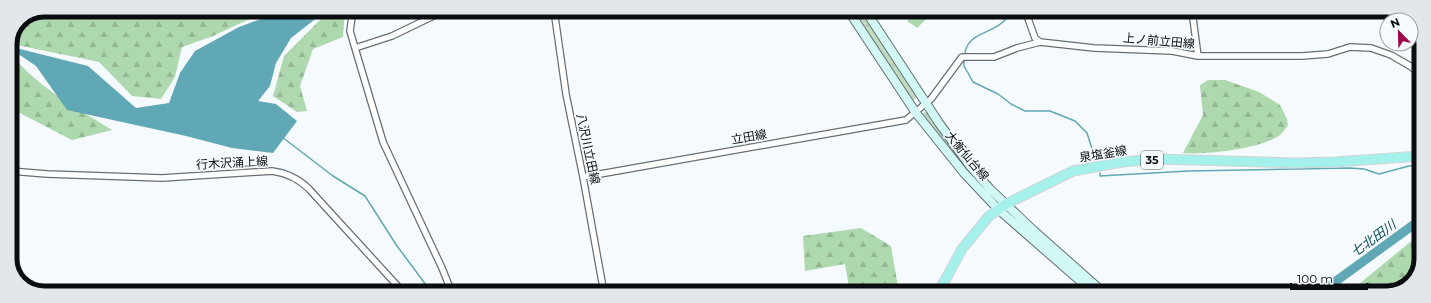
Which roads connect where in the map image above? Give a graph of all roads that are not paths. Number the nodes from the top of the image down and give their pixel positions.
1 (352, 17) edge
2 (431, 17) edge
3 (555, 17) edge
4 (853, 17) edge
5 (870, 17) edge
6 (1028, 17) edge
7 (1193, 17) edge
8 (1040, 42) junction
9 (355, 48) junction
10 (1198, 56) junction
11 (1414, 69) edge
12 (926, 104) junction
13 (916, 113) junction
14 (1414, 156) edge
15 (17, 172) edge
16 (583, 177) junction
17 (1002, 206) junction
18 (398, 286) edge
19 (449, 286) edge
20 (603, 286) edge
21 (942, 286) edge
22 (1087, 286) edge
23 (1096, 286) edge

1 - 9 street
2 - 9 street
3 - 16 street, 八沢川立田線
4 - 13 main road, 大衡仙台線
5 - 12 main road, 大衡仙台線
6 - 8 street
7 - 10 street
8 - 10 street, 上ノ前立田線
8 - 12 street, 上ノ前立田線
9 - 19 street
10 - 11 street, 上ノ前立田線
12 - 13 street, 上ノ前立田線
12 - 17 main road, 大衡仙台線
13 - 16 street, 立田線
13 - 17 main road, 大衡仙台線
14 - 17 main road, 泉塩釜線 / 35
15 - 18 street, 行木沢涌上線
16 - 20 street, 八沢川立田線
17 - 21 main road, 泉塩釜線 / 35
17 - 22 main road, 大衡仙台線
17 - 23 main road, 大衡仙台線

